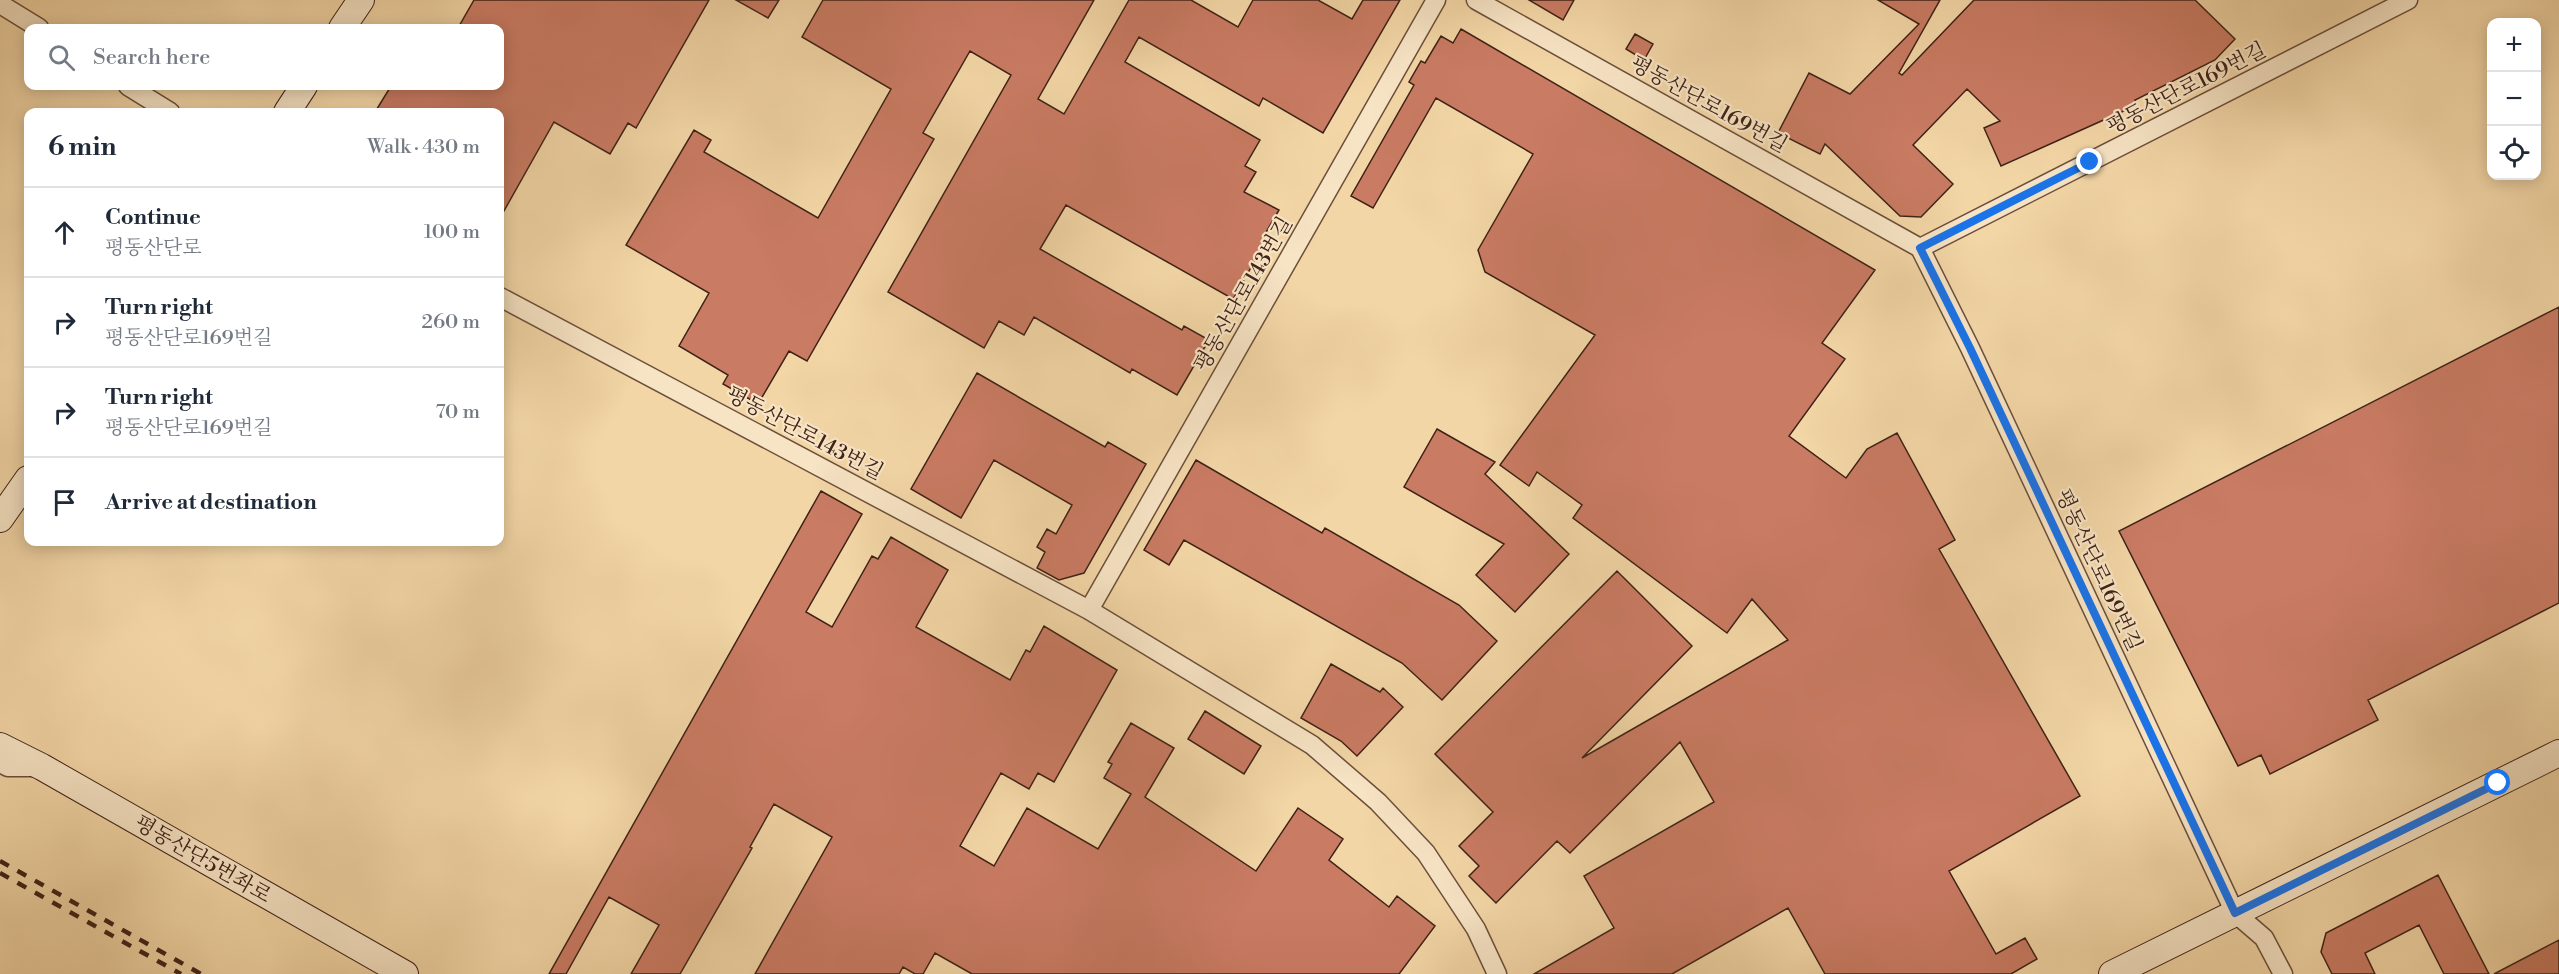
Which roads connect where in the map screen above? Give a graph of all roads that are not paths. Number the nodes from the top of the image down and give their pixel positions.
1 (361, 0) edge
2 (1436, 0) edge
3 (1476, 0) edge
4 (2408, 0) edge
5 (0, 4) edge
6 (32, 24) edge
7 (345, 24) edge
8 (134, 90) edge
9 (301, 90) edge
10 (164, 108) edge
11 (290, 108) edge
12 (1920, 248) junction
13 (504, 299) edge
14 (24, 485) edge
15 (0, 519) edge
16 (1089, 610) junction
17 (0, 746) edge
18 (2559, 753) edge
19 (0, 763) edge
20 (42, 767) junction
21 (2235, 913) junction
22 (405, 974) edge
23 (1497, 974) edge
24 (2112, 974) edge
25 (2283, 974) edge

1 - 7 street
2 - 16 street, 평동산단로143번길
3 - 12 street, 평동산단로169번길
4 - 12 street, 평동산단로169번길
5 - 6 street
8 - 10 street
9 - 11 street
12 - 21 street, 평동산단로169번길
13 - 16 street, 평동산단로143번길
14 - 15 street
16 - 23 street, 평동산단로143번길
17 - 20 street, 평동산단5번좌로
18 - 21 street
19 - 20 street
20 - 22 street, 평동산단5번좌로
21 - 24 street
21 - 25 street

